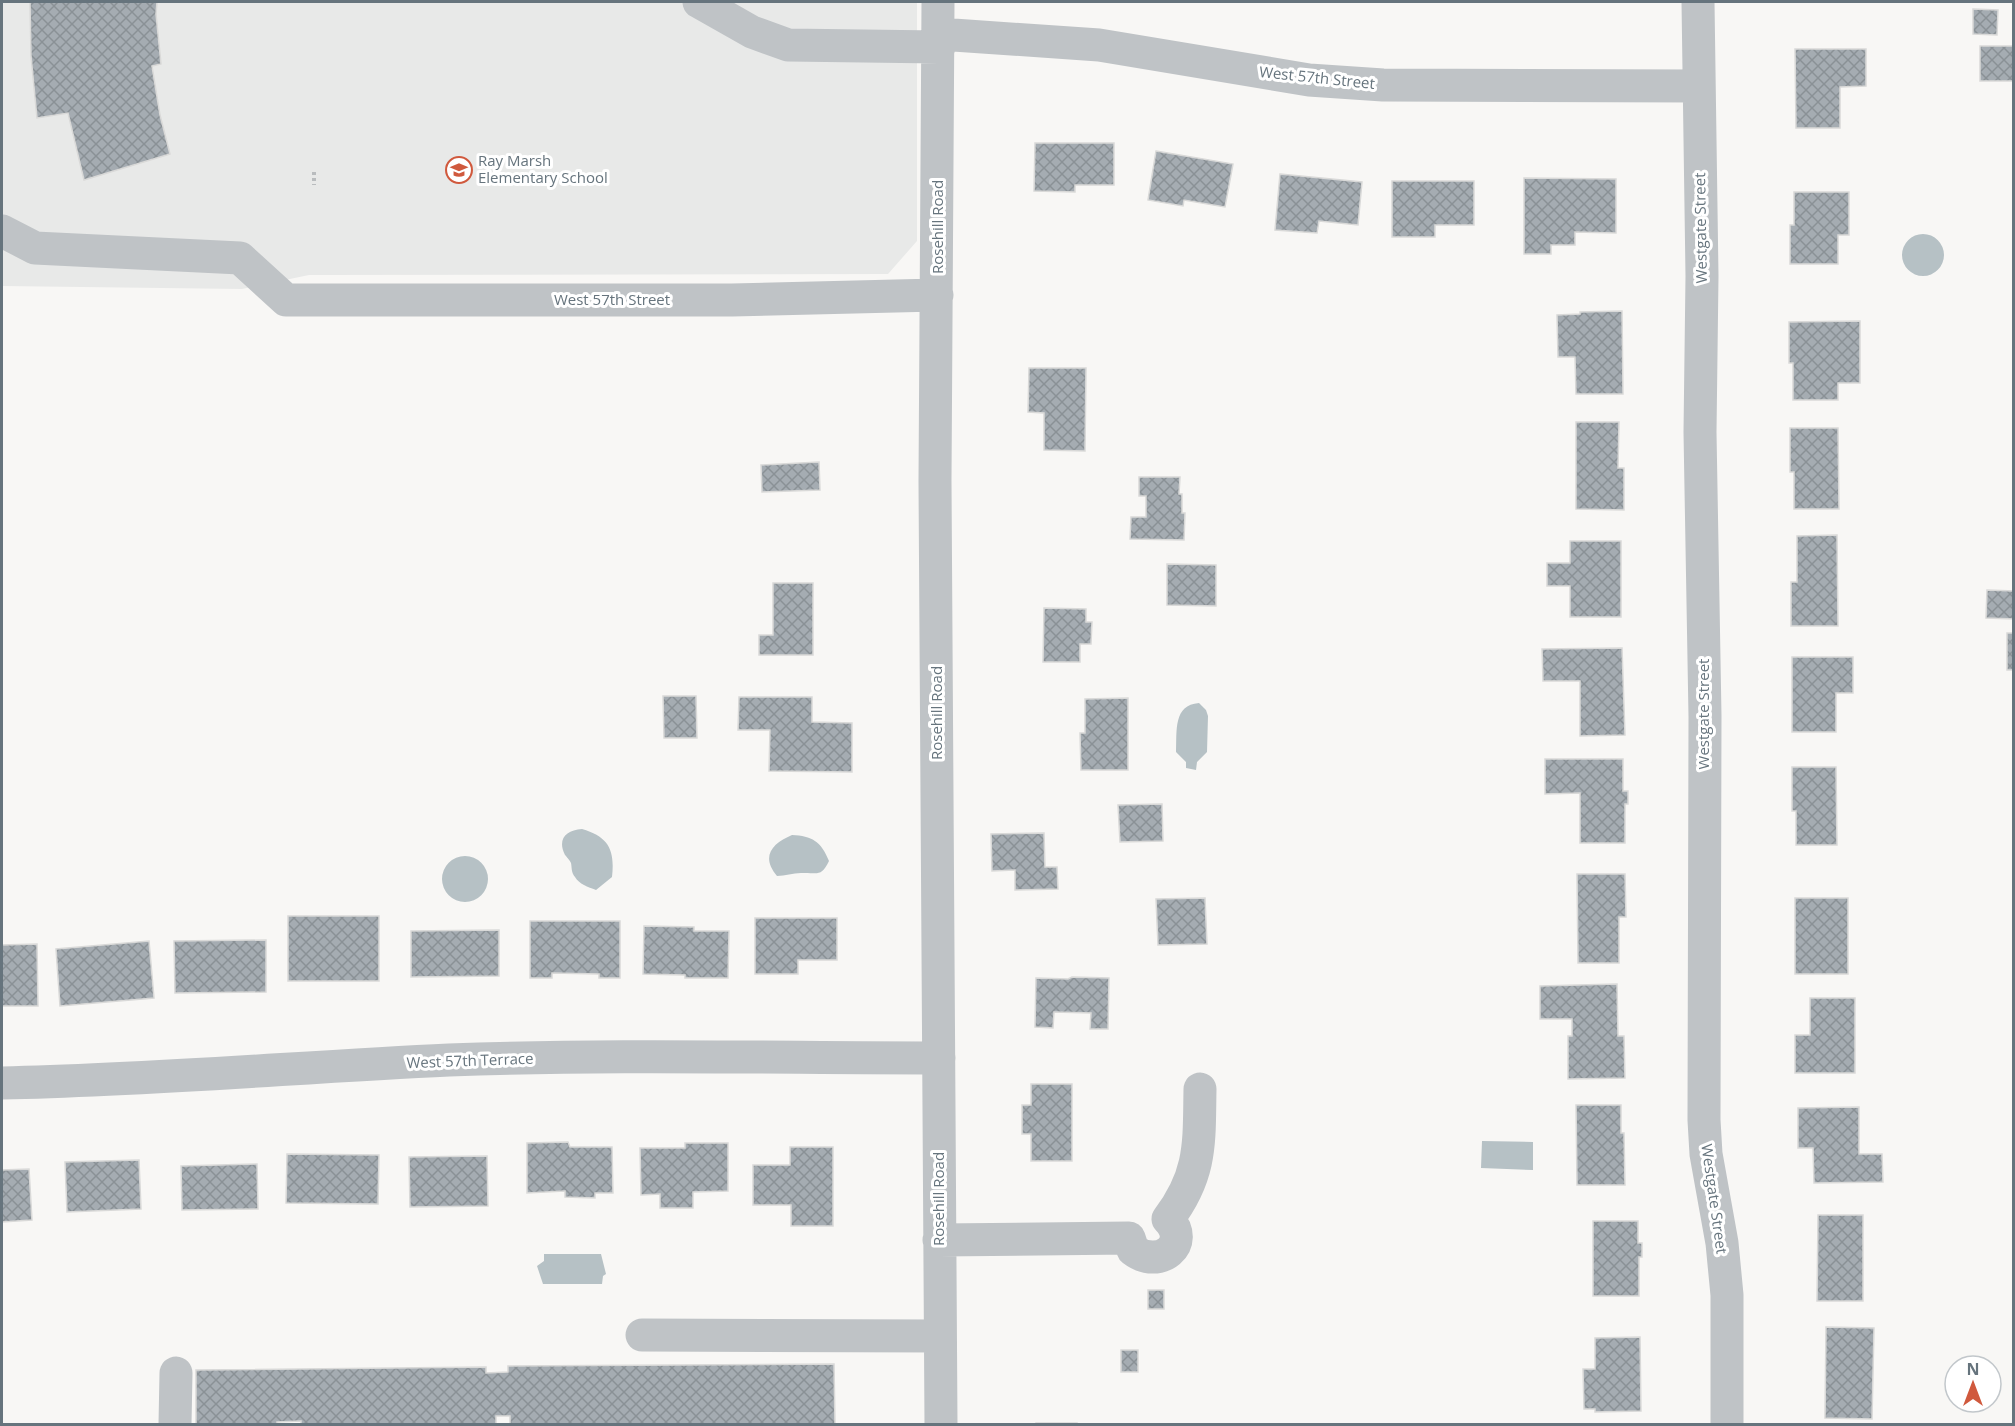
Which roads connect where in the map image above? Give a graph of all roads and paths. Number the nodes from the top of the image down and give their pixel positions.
1 (699, 2) edge
2 (938, 2) edge
3 (1698, 2) edge
4 (939, 40) junction
5 (1698, 86) junction
6 (314, 172) dead end
7 (314, 185) dead end
8 (2, 231) edge
9 (937, 295) junction
10 (939, 1058) junction
11 (2, 1083) edge
12 (1200, 1089) dead end
13 (939, 1240) junction
14 (642, 1335) dead end
15 (939, 1336) junction
16 (176, 1373) dead end
17 (176, 1425) edge
18 (941, 1425) edge
19 (1727, 1425) edge

1 - 4 street, West 57th Street
2 - 4 street, Rosehill Road
3 - 5 street, Westgate Street
4 - 5 street, West 57th Street
4 - 9 street, Rosehill Road
5 - 19 street, Westgate Street
6 - 7 path
8 - 9 street, West 57th Street
9 - 10 street, Rosehill Road
10 - 11 street, West 57th Terrace
10 - 13 street, Rosehill Road
12 - 13 street
13 - 15 street, Rosehill Road
14 - 15 street
15 - 18 street, Rosehill Road
16 - 17 street

